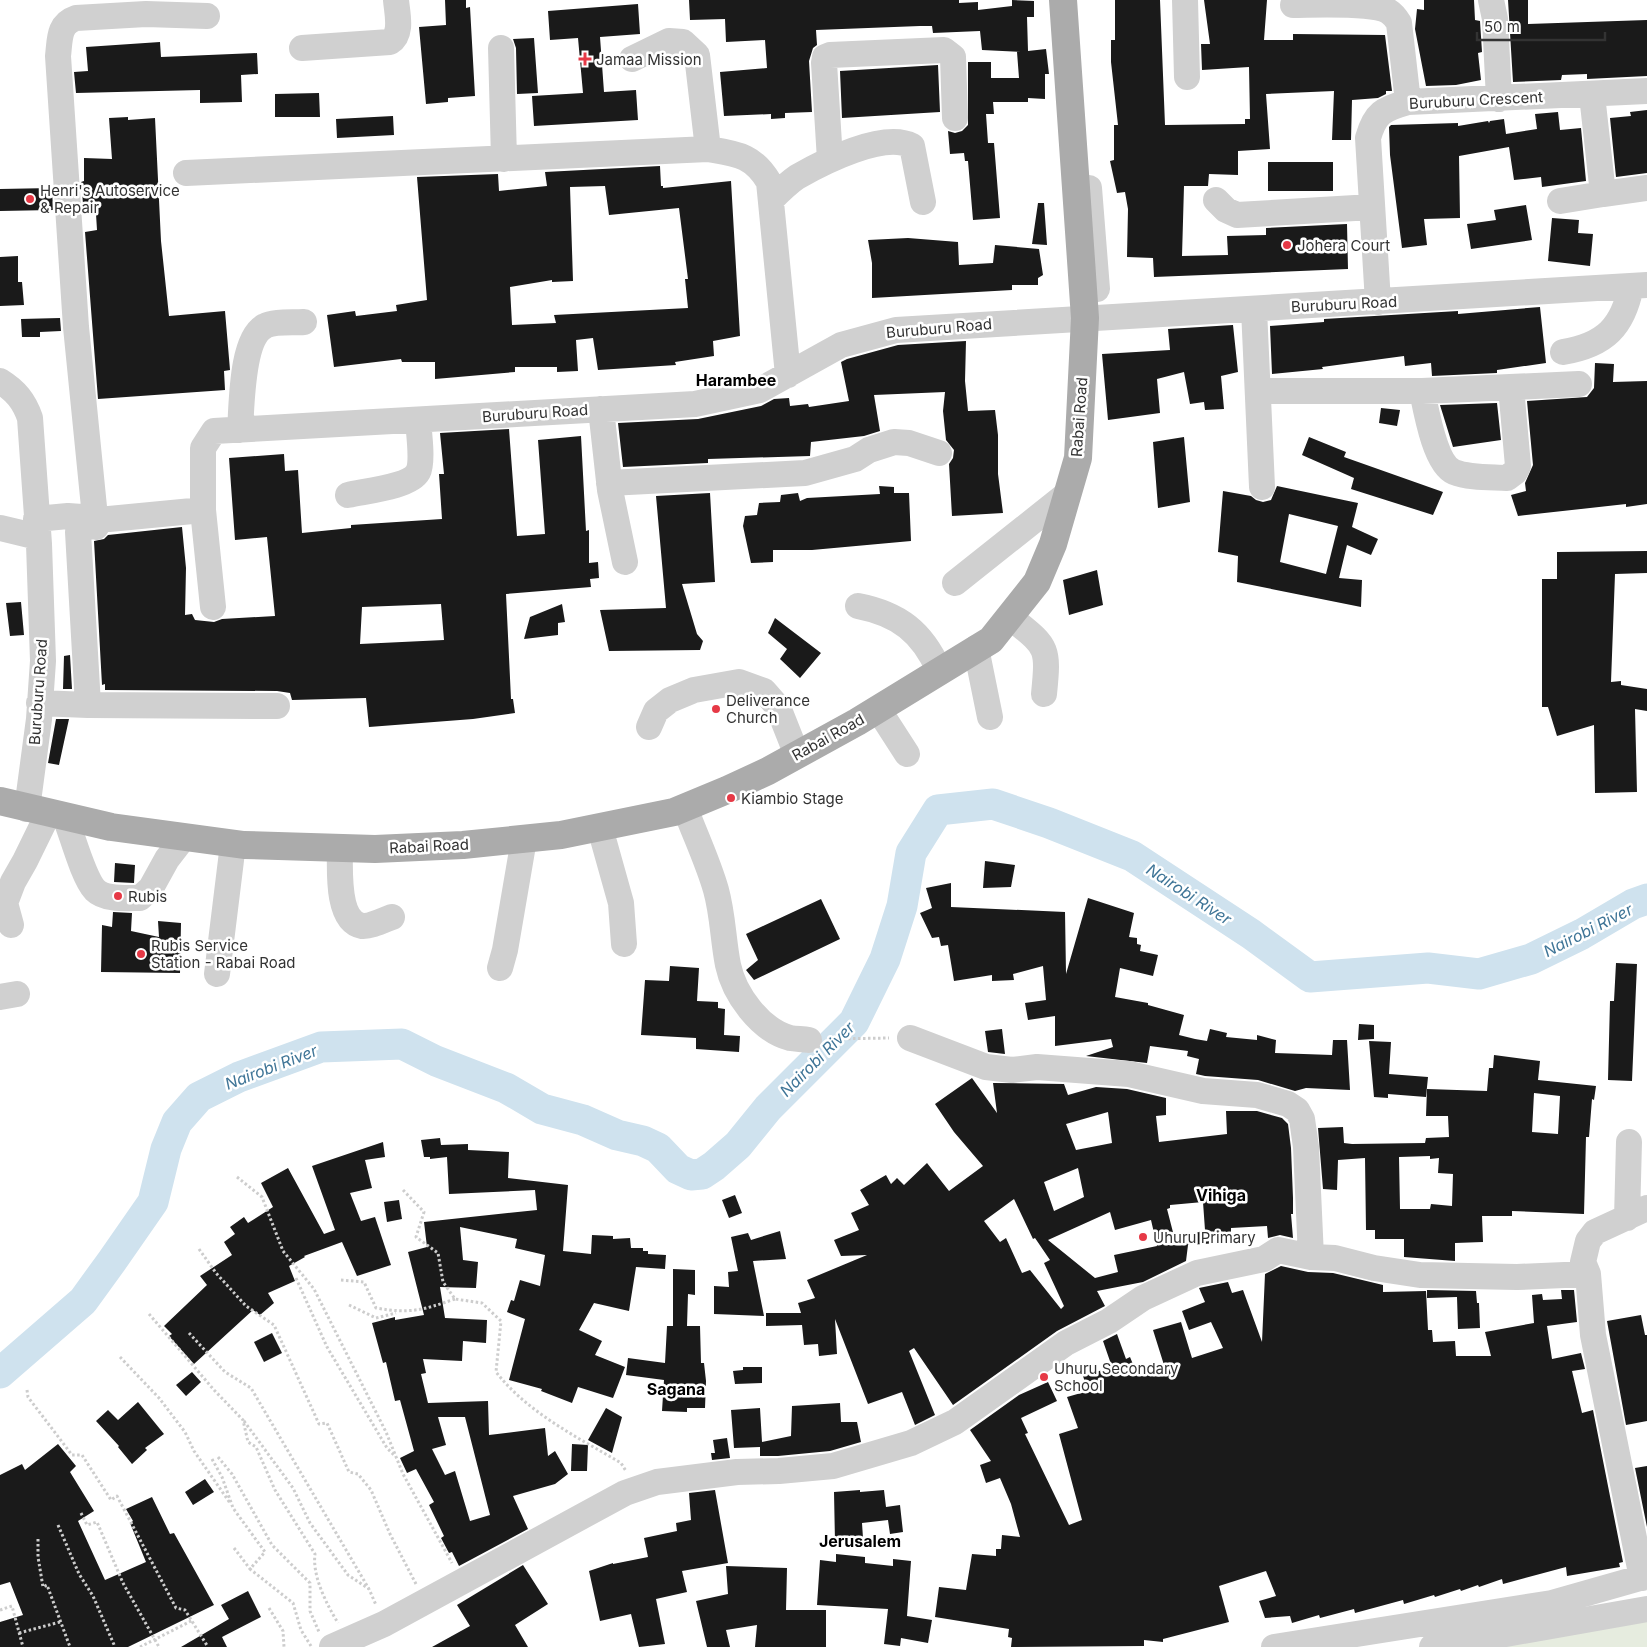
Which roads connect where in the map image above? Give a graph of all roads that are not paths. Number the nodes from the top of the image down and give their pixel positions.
1 (396, 0) edge
2 (1063, 0) edge
3 (1075, 0) edge
4 (1185, 0) edge
5 (1491, 0) edge
6 (1293, 5) dead end
7 (207, 16) dead end
8 (302, 48) dead end
9 (500, 48) dead end
10 (632, 58) dead end
11 (1187, 77) dead end
12 (1647, 90) edge
13 (1592, 95) junction
14 (1499, 99) junction
15 (1408, 102) junction
16 (955, 118) dead end
17 (708, 149) junction
18 (504, 159) junction
19 (830, 160) junction
20 (186, 173) dead end
21 (1647, 188) edge
22 (1603, 194) junction
23 (771, 200) junction
24 (1216, 200) dead end
25 (1560, 201) dead end
26 (923, 202) dead end
27 (1372, 207) junction
28 (1639, 285) edge
29 (1097, 289) dead end
30 (1378, 302) junction
31 (1254, 309) junction
32 (1085, 318) junction
33 (304, 322) dead end
34 (1563, 352) dead end
35 (788, 375) junction
36 (0, 381) edge
37 (1579, 384) dead end
38 (1511, 387) junction
39 (1259, 391) junction
40 (1422, 391) junction
41 (601, 409) junction
42 (418, 420) junction
43 (240, 430) junction
44 (938, 453) dead end
45 (609, 483) junction
46 (1262, 487) dead end
47 (348, 494) dead end
48 (1067, 494) junction
49 (203, 510) junction
50 (95, 524) junction
51 (0, 528) edge
52 (38, 533) junction
53 (625, 562) dead end
54 (955, 583) dead end
55 (858, 606) dead end
56 (213, 607) dead end
57 (1010, 617) junction
58 (976, 648) junction
59 (939, 670) junction
60 (1044, 694) dead end
61 (39, 703) junction
62 (88, 705) junction
63 (278, 706) dead end
64 (878, 709) junction
65 (990, 716) dead end
66 (649, 727) dead end
67 (907, 754) dead end
68 (797, 755) junction
69 (0, 801) edge
70 (685, 808) junction
71 (47, 813) junction
72 (600, 828) junction
73 (184, 837) junction
74 (524, 839) junction
75 (233, 844) junction
76 (340, 848) junction
77 (392, 917) dead end
78 (11, 925) dead end
79 (624, 944) dead end
80 (500, 968) dead end
81 (217, 974) dead end
82 (910, 1038) road end
83 (809, 1040) road end
84 (1629, 1142) dead end
85 (1637, 1213) edge
86 (1311, 1257) junction
87 (1588, 1274) junction
88 (1645, 1577) edge
89 (1647, 1609) edge
90 (333, 1645) edge
91 (1274, 1647) edge
92 (1432, 1647) edge

1 - 8 street
2 - 32 main road, Rabai Road
3 - 29 street
4 - 11 street
5 - 14 street
6 - 15 street
7 - 50 street
9 - 18 street
10 - 17 street
12 - 13 street, Buruburu Crescent
13 - 14 street, Buruburu Crescent
13 - 22 street
14 - 15 street, Buruburu Crescent
15 - 27 street, Buruburu Crescent
16 - 19 street
17 - 18 street
17 - 23 street
18 - 20 street
19 - 23 street
19 - 26 street
21 - 22 street
22 - 25 street
23 - 35 street
24 - 27 street
27 - 30 street, Buruburu Crescent
28 - 30 street, Buruburu Road
28 - 34 street
30 - 31 street, Buruburu Road
31 - 32 street, Buruburu Road
31 - 39 street
32 - 35 street, Buruburu Road
32 - 48 main road, Rabai Road
33 - 43 street
35 - 41 street, Buruburu Road
36 - 52 street, Buruburu Road
37 - 38 street
38 - 40 street
38 - 40 street
39 - 40 street
39 - 46 street
41 - 42 street, Buruburu Road
41 - 45 street
42 - 43 street, Buruburu Road
42 - 47 street
43 - 49 street, Buruburu Road
44 - 45 street
45 - 53 street
48 - 54 street
48 - 57 main road, Rabai Road
49 - 50 street
49 - 56 street
50 - 52 street
50 - 62 street
51 - 52 street
52 - 61 street, Buruburu Road
55 - 59 street
57 - 58 main road, Rabai Road
57 - 60 street
58 - 59 main road, Rabai Road
58 - 65 street
59 - 64 main road, Rabai Road
61 - 62 street
61 - 71 street, Buruburu Road
62 - 63 street
64 - 67 street
64 - 68 main road, Rabai Road
66 - 68 street
68 - 70 main road, Rabai Road
69 - 71 main road, Rabai Road
70 - 72 main road, Rabai Road
70 - 83 street
71 - 73 main road, Rabai Road
71 - 73 street
71 - 78 street
72 - 74 main road, Rabai Road
72 - 79 street
73 - 75 main road, Rabai Road
74 - 76 main road, Rabai Road
74 - 80 street
75 - 76 main road, Rabai Road
75 - 81 street
76 - 77 street
82 - 86 street
84 - 85 street
85 - 87 street
86 - 87 street
86 - 90 street
87 - 88 street
88 - 91 street
89 - 92 street

